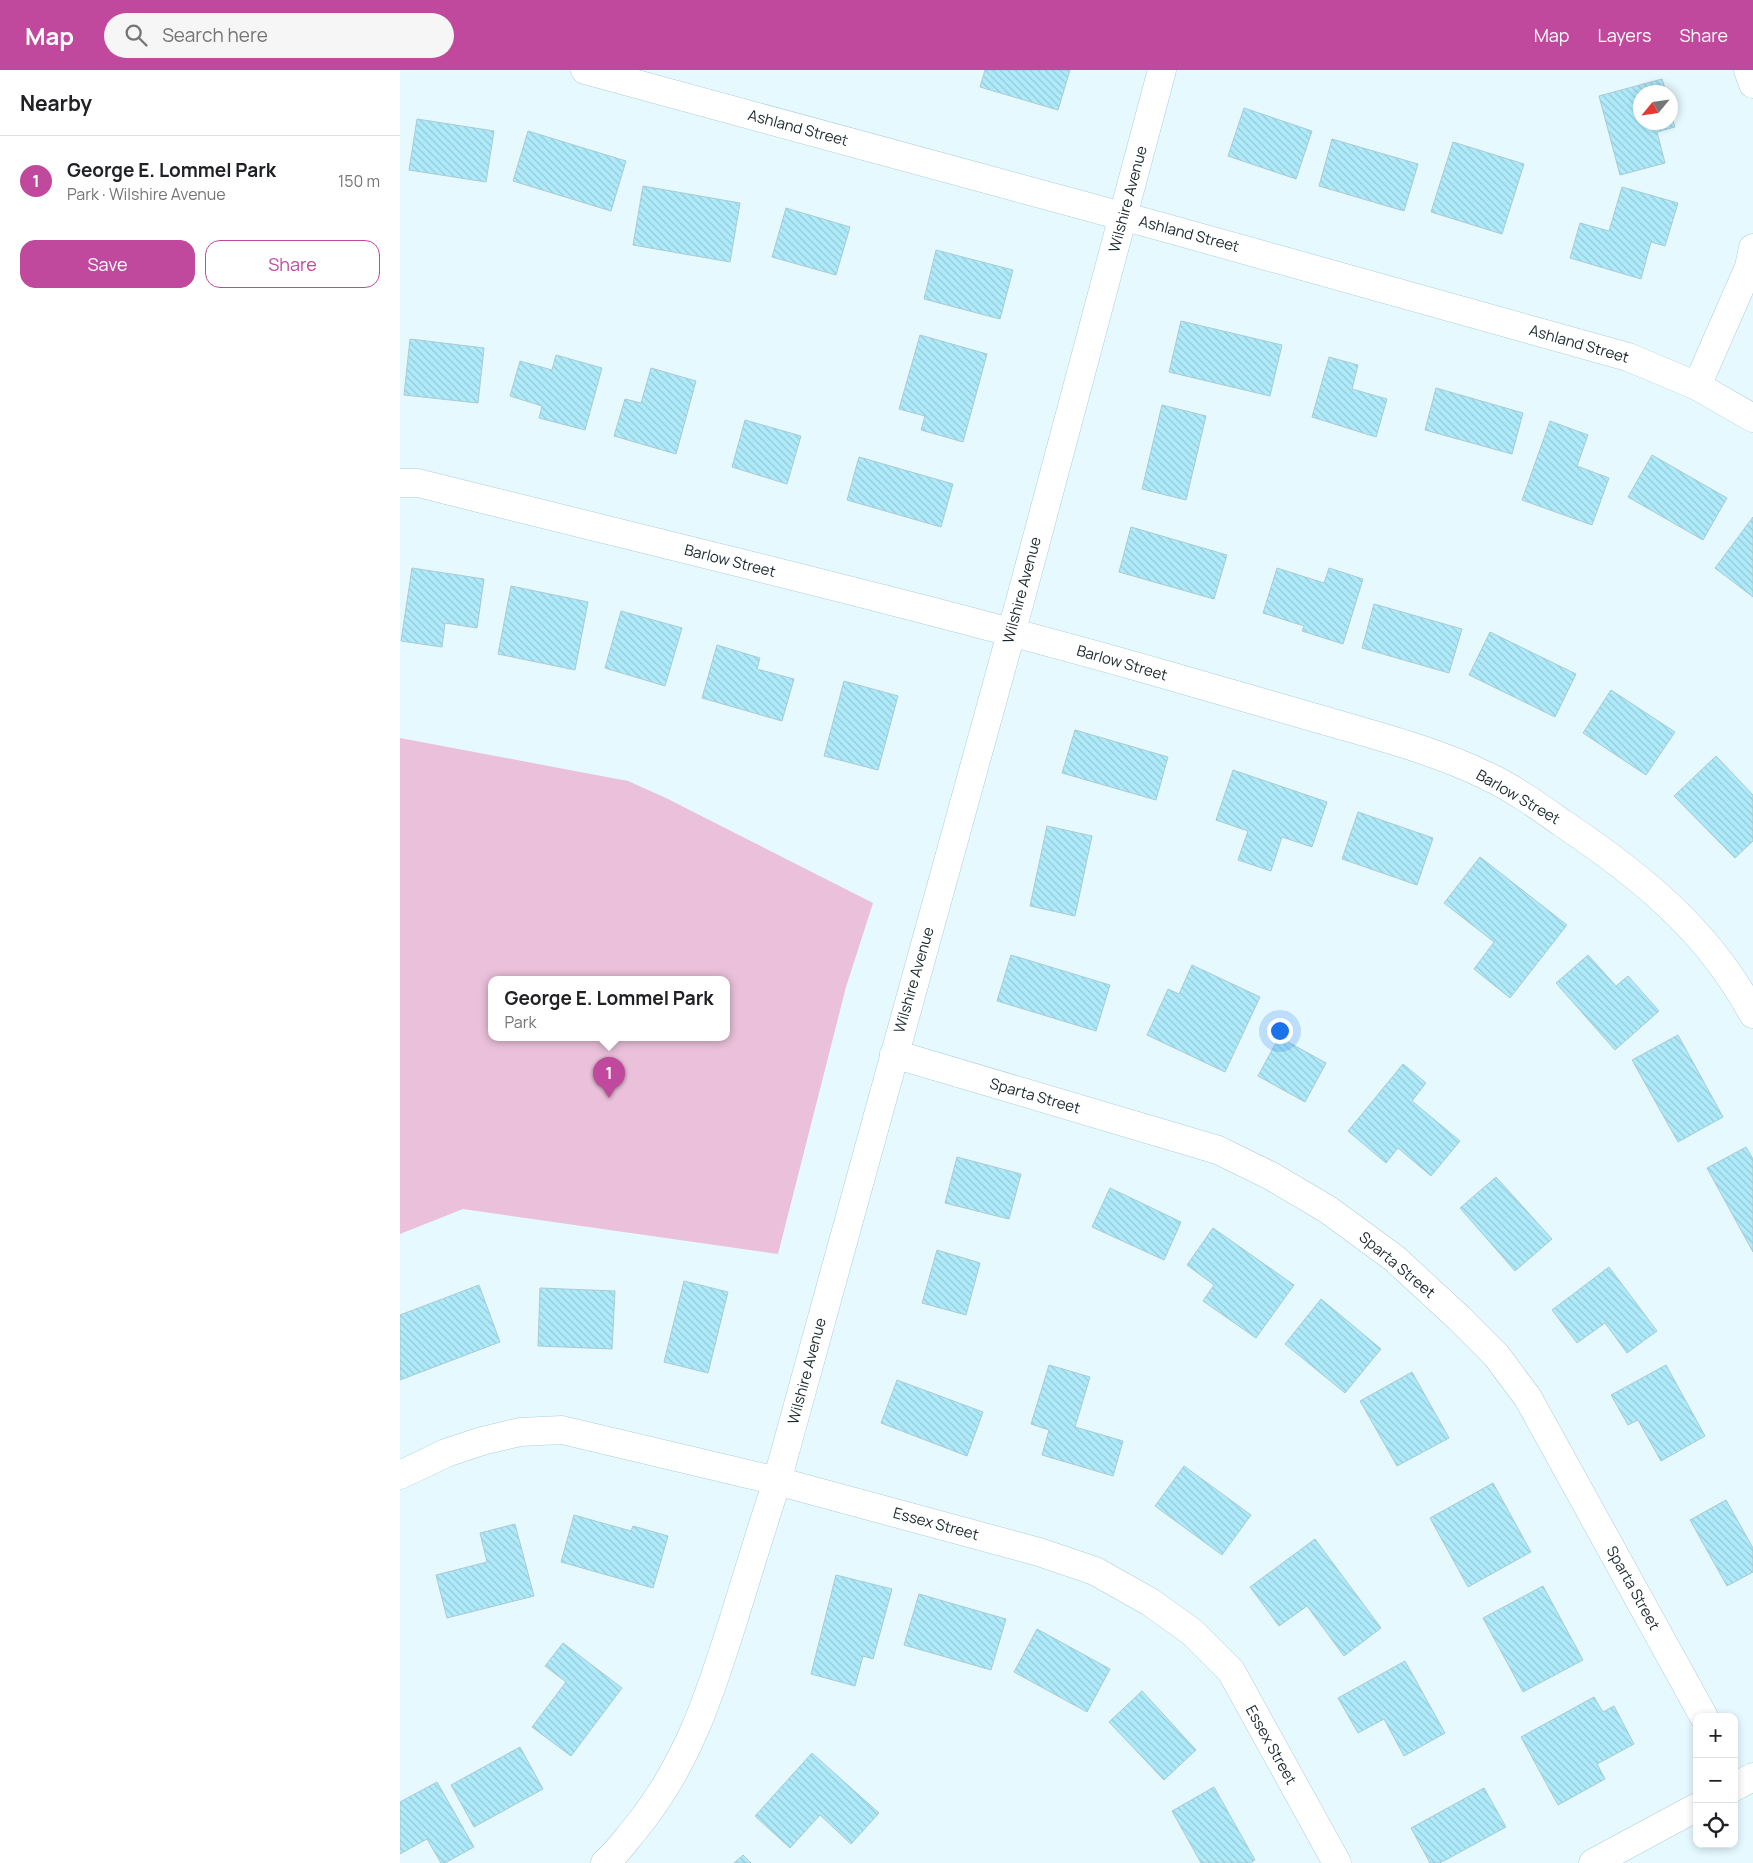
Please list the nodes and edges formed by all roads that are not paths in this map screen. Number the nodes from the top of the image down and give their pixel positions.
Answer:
1 (586, 70) edge
2 (1162, 70) edge
3 (1748, 70) edge
4 (1753, 84) edge
5 (1123, 216) junction
6 (1753, 248) edge
7 (1697, 386) junction
8 (1753, 418) edge
9 (400, 483) edge
10 (1011, 631) junction
11 (1753, 1014) edge
12 (894, 1054) junction
13 (400, 1474) edge
14 (776, 1481) junction
15 (1702, 1713) edge
16 (1693, 1809) edge
17 (605, 1863) edge
18 (1337, 1863) edge
19 (1592, 1863) edge

1 - 5 street, Ashland Street
2 - 5 street, Wilshire Avenue
3 - 4 street
5 - 7 street, Ashland Street
5 - 10 street, Wilshire Avenue
6 - 7 street
7 - 8 street, Ashland Street
9 - 10 street, Barlow Street
10 - 11 street, Barlow Street
10 - 12 street, Wilshire Avenue
12 - 14 street, Wilshire Avenue
12 - 15 street, Sparta Street
13 - 14 street, Essex Street
14 - 17 street, Wilshire Avenue
14 - 18 street, Essex Street
16 - 19 street

